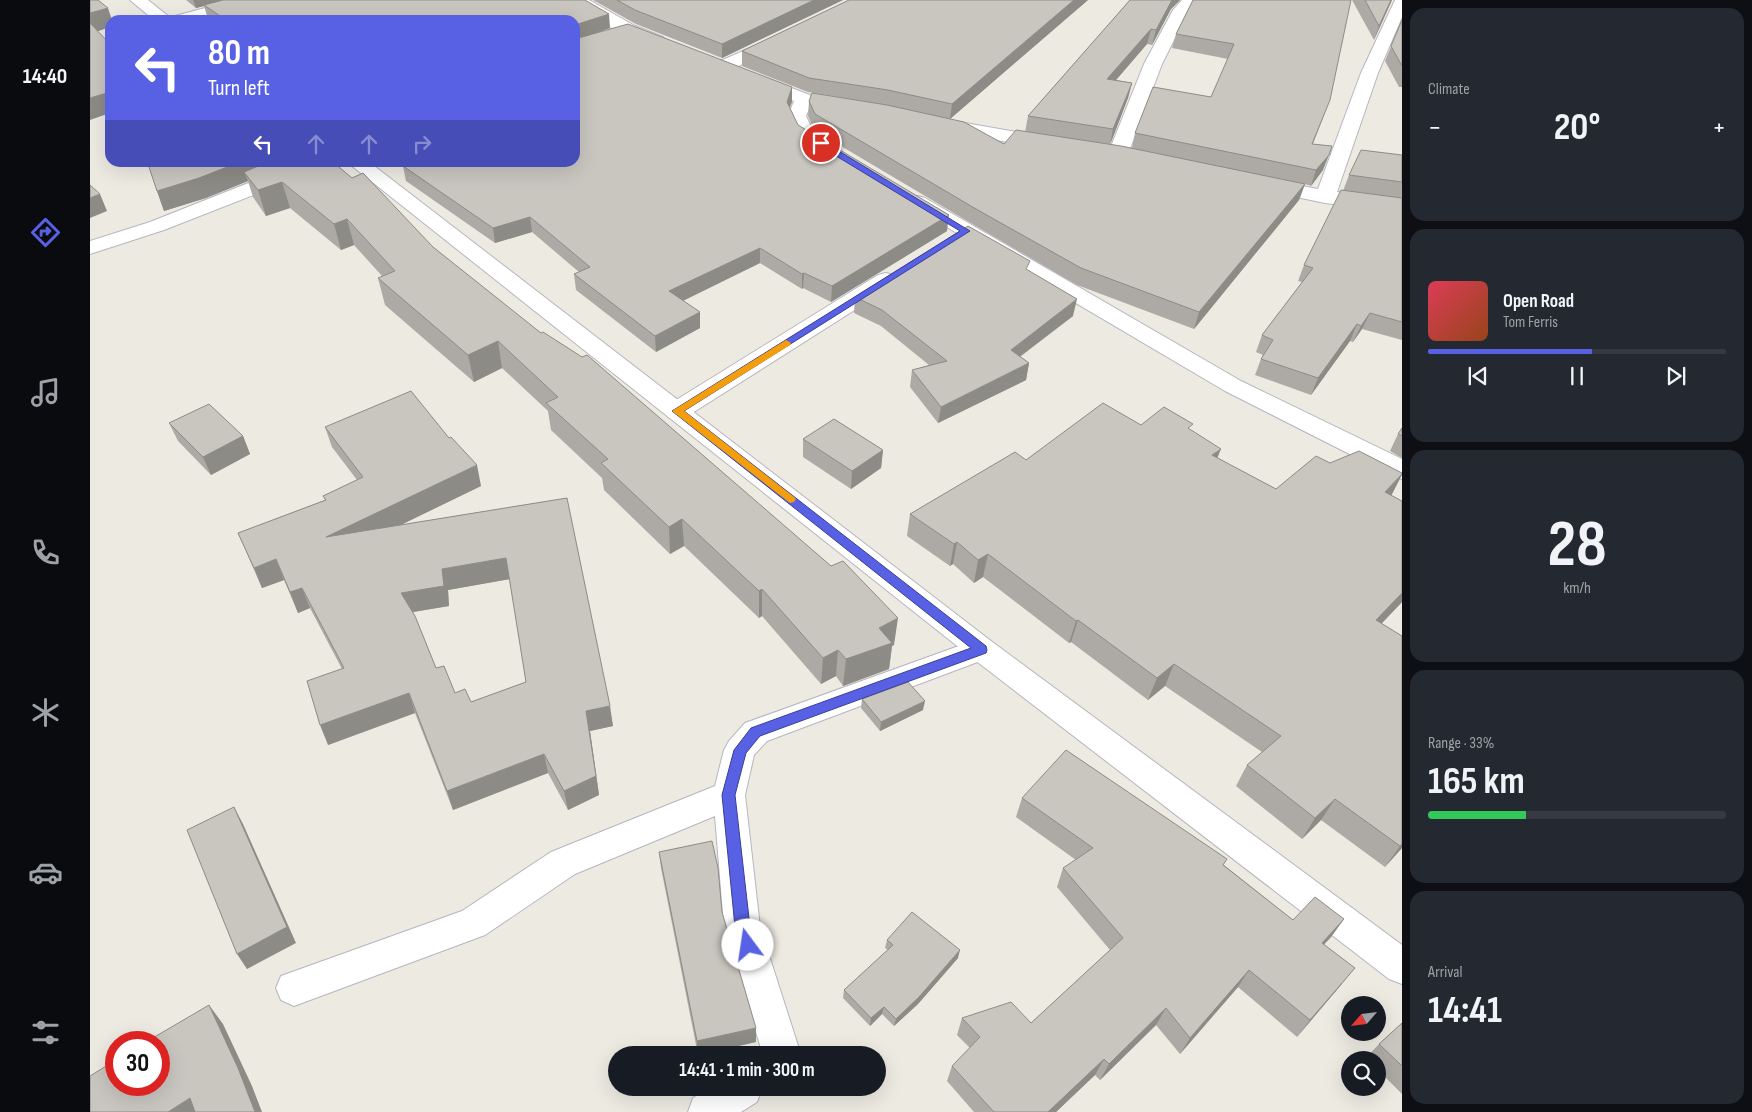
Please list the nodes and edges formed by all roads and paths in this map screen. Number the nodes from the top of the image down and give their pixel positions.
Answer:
1 (138, 0) edge
2 (253, 0) edge
3 (577, 0) edge
4 (1192, 0) edge
5 (1402, 2) edge
6 (158, 15) edge
7 (199, 15) edge
8 (792, 33) edge
9 (672, 46) edge
10 (932, 123) edge
11 (1068, 146) edge
12 (1098, 151) edge
13 (1118, 154) junction
14 (1136, 158) edge
15 (847, 159) edge
16 (307, 167) edge
17 (362, 167) edge
18 (1250, 182) edge
19 (898, 190) edge
20 (1325, 197) junction
21 (1402, 207) edge
22 (90, 248) edge
23 (906, 268) edge
24 (677, 411) junction
25 (1402, 470) edge
26 (981, 650) junction
27 (728, 795) junction
28 (1402, 967) edge
29 (294, 988) dead end
30 (779, 1046) edge
31 (731, 1096) edge
32 (707, 1112) edge

1 - 6 street
2 - 7 street
3 - 9 street
4 - 13 street
5 - 20 street
8 - 15 street
10 - 11 street
12 - 13 street
13 - 14 street
16 - 22 street
17 - 24 street
18 - 20 street
19 - 25 street
20 - 21 street
23 - 24 street
24 - 26 street
26 - 27 street
26 - 28 street
27 - 29 street
27 - 30 street
31 - 32 street

